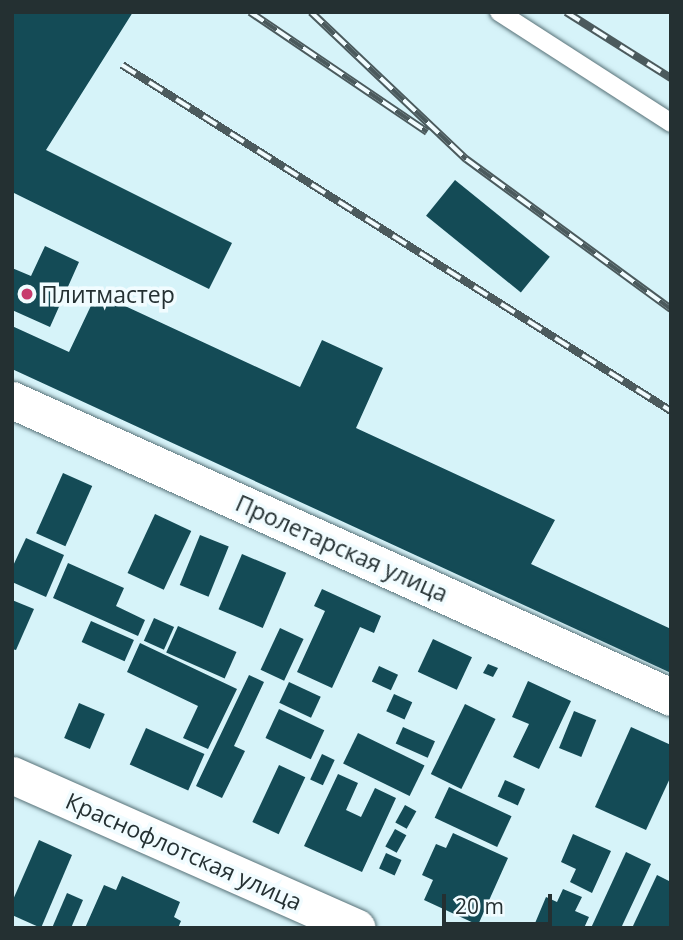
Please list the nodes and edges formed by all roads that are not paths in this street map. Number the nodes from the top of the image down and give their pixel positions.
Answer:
1 (499, 12) edge
2 (671, 123) edge
3 (12, 400) edge
4 (671, 697) edge
5 (12, 775) edge
6 (357, 928) edge

1 - 2 lane
3 - 4 street, Пролетарская улица
5 - 6 street, Краснофлотская улица

